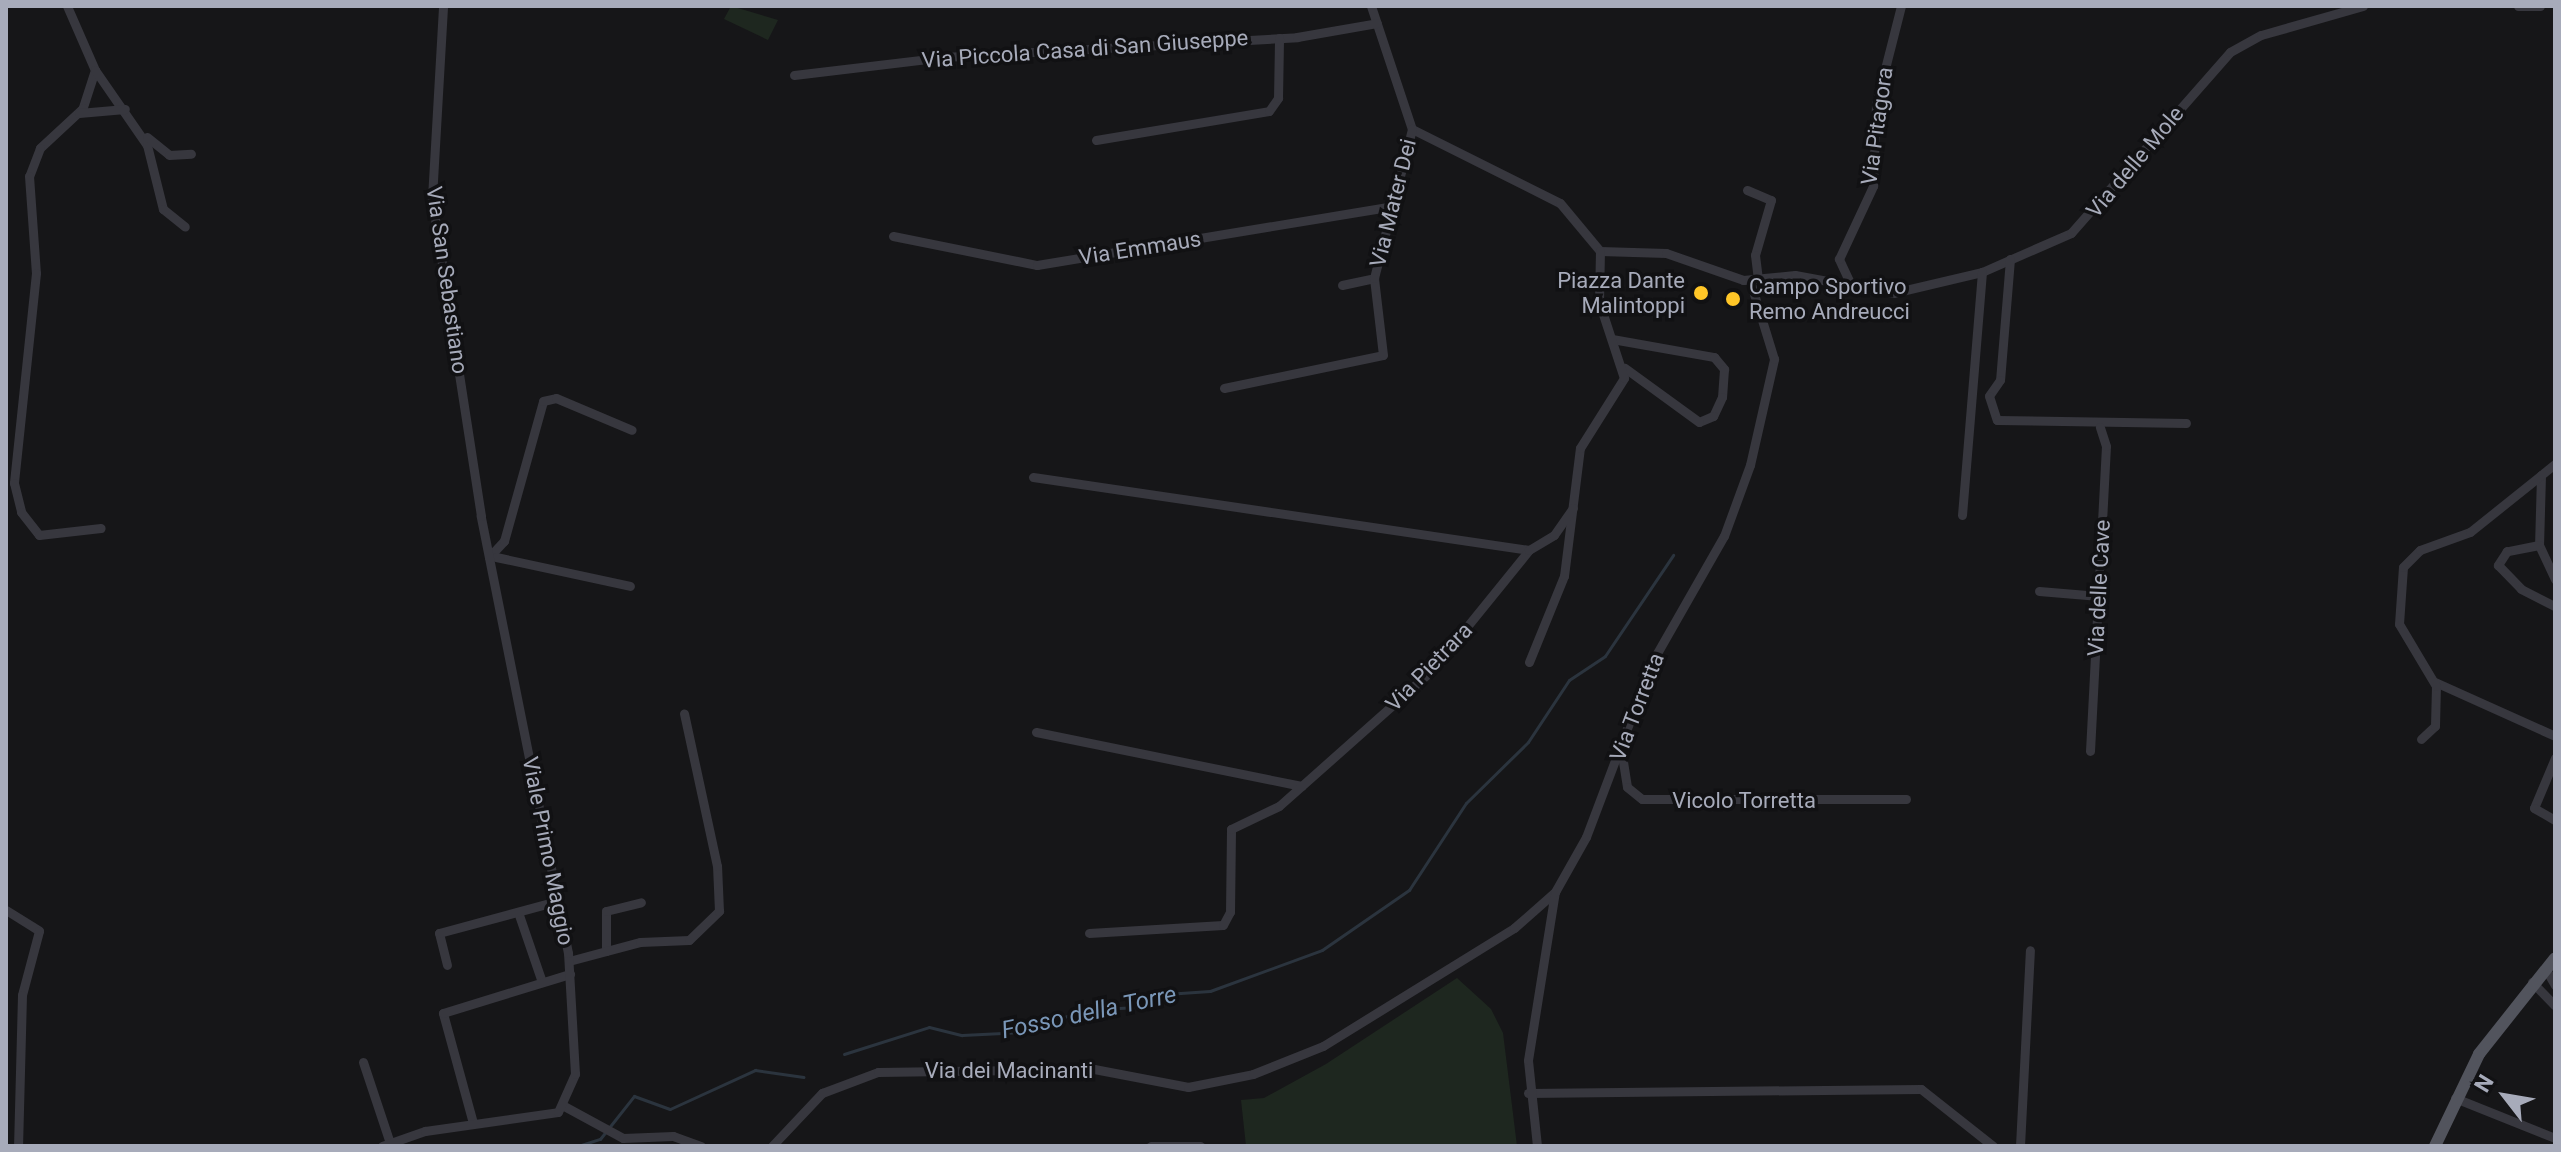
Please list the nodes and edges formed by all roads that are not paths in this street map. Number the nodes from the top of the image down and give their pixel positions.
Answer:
1 (67, 6) edge
2 (443, 6) edge
3 (1371, 6) edge
4 (1901, 6) edge
5 (2363, 6) edge
6 (2518, 6) edge
7 (2540, 6) edge
8 (1377, 23) junction
9 (1279, 38) junction
10 (95, 70) junction
11 (794, 75) dead end
12 (125, 109) junction
13 (79, 113) junction
14 (1412, 129) junction
15 (138, 131) junction
16 (1096, 140) dead end
17 (191, 154) dead end
18 (1747, 190) dead end
19 (1389, 207) junction
20 (185, 227) dead end
21 (893, 236) dead end
22 (1600, 251) junction
23 (2010, 259) junction
24 (1982, 272) junction
25 (1374, 278) junction
26 (1754, 279) junction
27 (1342, 285) dead end
28 (1851, 285) junction
29 (1612, 339) junction
30 (1625, 368) junction
31 (1224, 388) dead end
32 (466, 410) joint
33 (2186, 423) dead end
34 (2100, 427) junction
35 (632, 430) dead end
36 (2555, 464) edge
37 (2541, 475) junction
38 (1033, 477) dead end
39 (2545, 498) junction
40 (2555, 502) edge
41 (1573, 508) junction
42 (1962, 515) dead end
43 (101, 528) dead end
44 (2539, 545) junction
45 (1529, 550) junction
46 (492, 557) junction
47 (2555, 579) edge
48 (630, 586) dead end
49 (2039, 591) dead end
50 (2099, 596) junction
51 (2554, 604) edge
52 (1529, 662) dead end
53 (2435, 682) junction
54 (684, 714) dead end
55 (1036, 732) dead end
56 (2555, 736) edge
57 (2421, 739) dead end
58 (1621, 749) junction
59 (2090, 751) dead end
60 (2555, 758) edge
61 (1302, 786) junction
62 (1906, 799) dead end
63 (2555, 820) edge
64 (1555, 892) junction
65 (558, 901) junction
66 (641, 902) dead end
67 (6, 910) edge
68 (518, 912) junction
69 (1089, 933) dead end
70 (2030, 950) dead end
71 (606, 951) junction
72 (2555, 958) edge
73 (569, 961) junction
74 (447, 965) dead end
75 (2545, 968) junction
76 (570, 974) junction
77 (542, 982) junction
78 (2532, 982) junction
79 (2555, 985) edge
80 (2555, 1006) edge
81 (363, 1062) dead end
82 (1528, 1093) junction
83 (2455, 1098) junction
84 (564, 1106) junction
85 (473, 1123) junction
86 (417, 1133) junction
87 (2555, 1138) edge
88 (386, 1145) edge
89 (18, 1146) edge
90 (419, 1146) edge
91 (701, 1146) edge
92 (772, 1146) edge
93 (1151, 1146) edge
94 (1200, 1146) edge
95 (1537, 1146) edge
96 (1993, 1146) edge
97 (2020, 1146) edge
98 (2435, 1146) edge

1 - 10 street
2 - 32 street, Via San Sebastiano
3 - 8 street
4 - 28 street, Via Pitagora
5 - 23 street, Via delle Mole
6 - 7 street
8 - 9 street, Via Piccola Casa di San Giuseppe
8 - 14 street
9 - 11 street, Via Piccola Casa di San Giuseppe
9 - 16 street
10 - 12 street
10 - 13 street
12 - 13 street
12 - 15 street
13 - 43 street
14 - 19 street, Via Mater Dei
14 - 22 street
15 - 17 street
15 - 20 street
18 - 26 street, Via Torretta
19 - 21 street, Via Emmaus
19 - 25 street, Via Mater Dei
22 - 26 street, Via delle Mole
22 - 29 street
23 - 24 street, Via delle Mole
23 - 34 street
24 - 28 street, Via delle Mole
24 - 42 street
25 - 27 street, Via Mater Dei
25 - 31 street, Via Mater Dei
26 - 28 street, Via delle Mole
26 - 58 street, Via Torretta
29 - 30 street
29 - 30 street
30 - 41 street
32 - 46 street, Viale Primo Maggio
33 - 34 street
34 - 50 street, Via delle Cave
35 - 46 street
36 - 37 street
37 - 39 street
37 - 53 street
38 - 45 street
39 - 40 street
39 - 44 street
41 - 45 street, Via Pietrara
41 - 52 street
44 - 47 street
44 - 51 street
45 - 61 street, Via Pietrara
46 - 48 street
46 - 65 street, Viale Primo Maggio
49 - 50 street
50 - 59 street, Via delle Cave
53 - 56 street
53 - 57 street
54 - 71 street
55 - 61 street
58 - 62 street, Vicolo Torretta
58 - 64 street, Via Torretta
60 - 63 street
61 - 69 street, Via Pietrara
64 - 82 street, Via Torretta
64 - 92 street, Via dei Macinanti
65 - 68 street
65 - 73 street, Viale Primo Maggio
66 - 71 street
67 - 89 street
68 - 74 street
68 - 77 street
70 - 97 street
71 - 73 street
72 - 75 main road
73 - 76 street, Viale Primo Maggio
75 - 78 main road
75 - 79 street
76 - 77 street
76 - 84 street, Viale Primo Maggio
77 - 85 street
78 - 80 street
78 - 83 main road
81 - 88 street
82 - 95 street, Via Torretta
82 - 96 street
83 - 87 street
83 - 98 main road
84 - 85 street
84 - 91 street
85 - 86 street
86 - 88 street
86 - 90 street
93 - 94 street

